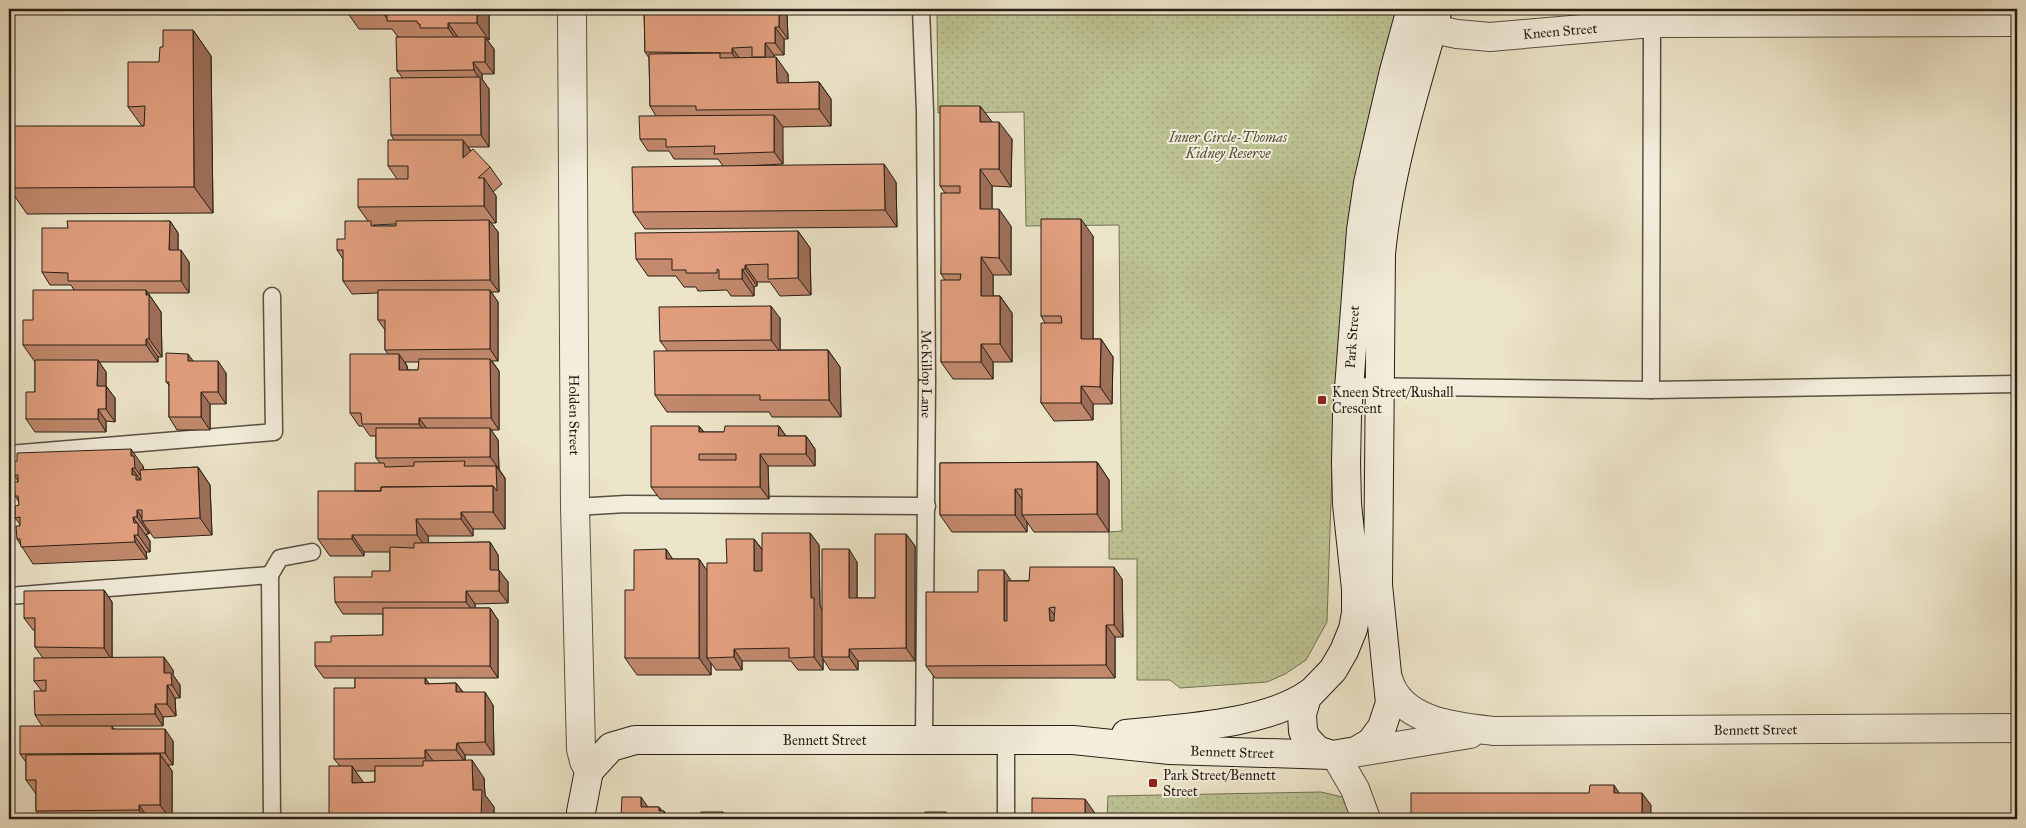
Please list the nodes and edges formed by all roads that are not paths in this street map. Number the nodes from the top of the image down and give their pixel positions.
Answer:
1 (572, 9) edge
2 (921, 9) edge
3 (1411, 9) edge
4 (1434, 15) edge
5 (2017, 22) edge
6 (1652, 23) junction
7 (272, 296) dead end
8 (2017, 384) edge
9 (1349, 386) junction
10 (1379, 387) junction
11 (1650, 390) junction
12 (9, 454) edge
13 (927, 506) junction
14 (575, 507) junction
15 (312, 552) dead end
16 (270, 575) junction
17 (9, 596) edge
18 (1388, 678) junction
19 (1310, 693) junction
20 (2017, 728) edge
21 (1494, 731) junction
22 (924, 739) junction
23 (1006, 739) junction
24 (1073, 740) junction
25 (1337, 755) junction
26 (589, 771) junction
27 (272, 819) edge
28 (581, 819) edge
29 (1006, 819) edge
30 (1366, 819) edge

1 - 14 street, Holden Street
2 - 13 lane, McKillop Lane
3 - 9 street, Park Street
4 - 6 street, Kneen Street
4 - 10 street, Park Street
5 - 6 street, Kneen Street
6 - 11 lane
7 - 12 lane
8 - 11 lane
9 - 10 lane
9 - 19 street, Park Street
10 - 11 lane
10 - 18 street, Park Street
13 - 14 lane
13 - 22 lane, McKillop Lane
14 - 26 street, Holden Street
15 - 16 lane
16 - 17 lane
16 - 27 lane
18 - 21 street, Bennett Street
18 - 25 street, Park Street
19 - 24 street, Bennett Street
19 - 25 street
20 - 21 street, Bennett Street
21 - 25 street, Bennett Street
22 - 23 street, Bennett Street
22 - 26 street, Bennett Street
23 - 24 street, Bennett Street
23 - 29 lane
24 - 25 street, Bennett Street
25 - 30 street
26 - 28 street, Holden Street

